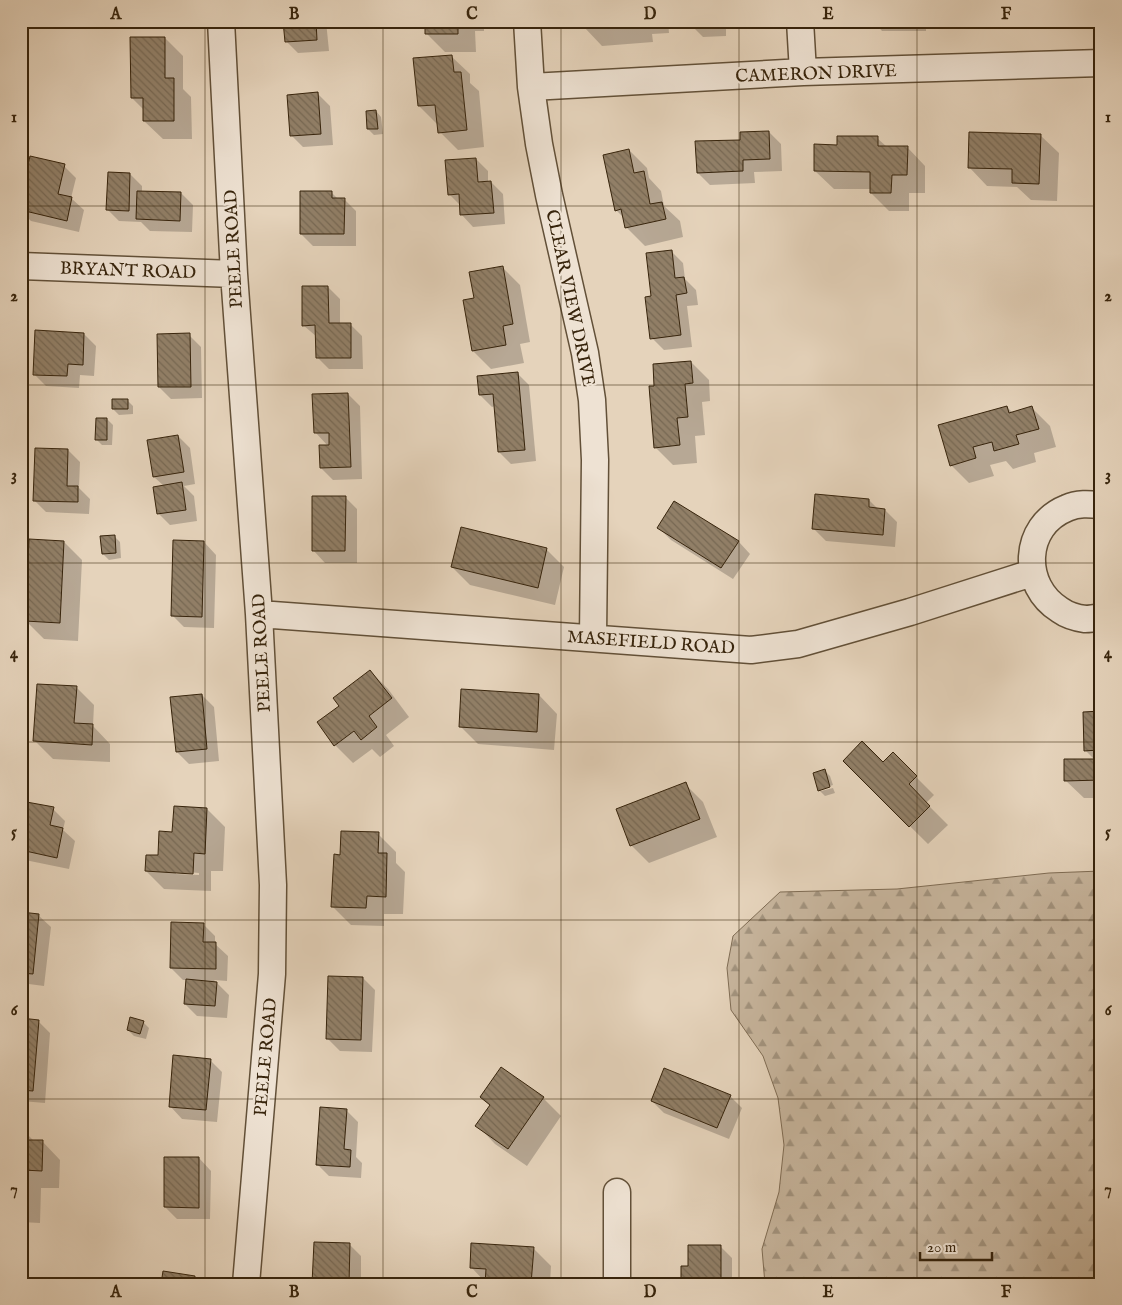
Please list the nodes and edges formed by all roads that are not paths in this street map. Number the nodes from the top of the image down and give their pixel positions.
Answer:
1 (221, 21) edge
2 (527, 21) edge
3 (800, 21) edge
4 (1101, 63) edge
5 (803, 72) junction
6 (531, 87) junction
7 (21, 266) edge
8 (234, 274) junction
9 (1101, 505) edge
10 (1032, 573) junction
11 (259, 614) junction
12 (1101, 617) edge
13 (593, 637) junction
14 (617, 1192) dead end
15 (246, 1284) edge
16 (617, 1284) edge

1 - 8 street, PEELE ROAD
2 - 6 street, CLEAR VIEW DRIVE
3 - 5 street
4 - 5 street, CAMERON DRIVE
5 - 6 street, CAMERON DRIVE
6 - 13 street, CLEAR VIEW DRIVE
7 - 8 street, BRYANT ROAD
8 - 11 street, PEELE ROAD
9 - 10 street
10 - 12 street
10 - 13 street, MASEFIELD ROAD
11 - 13 street, MASEFIELD ROAD
11 - 15 street, PEELE ROAD
14 - 16 street

